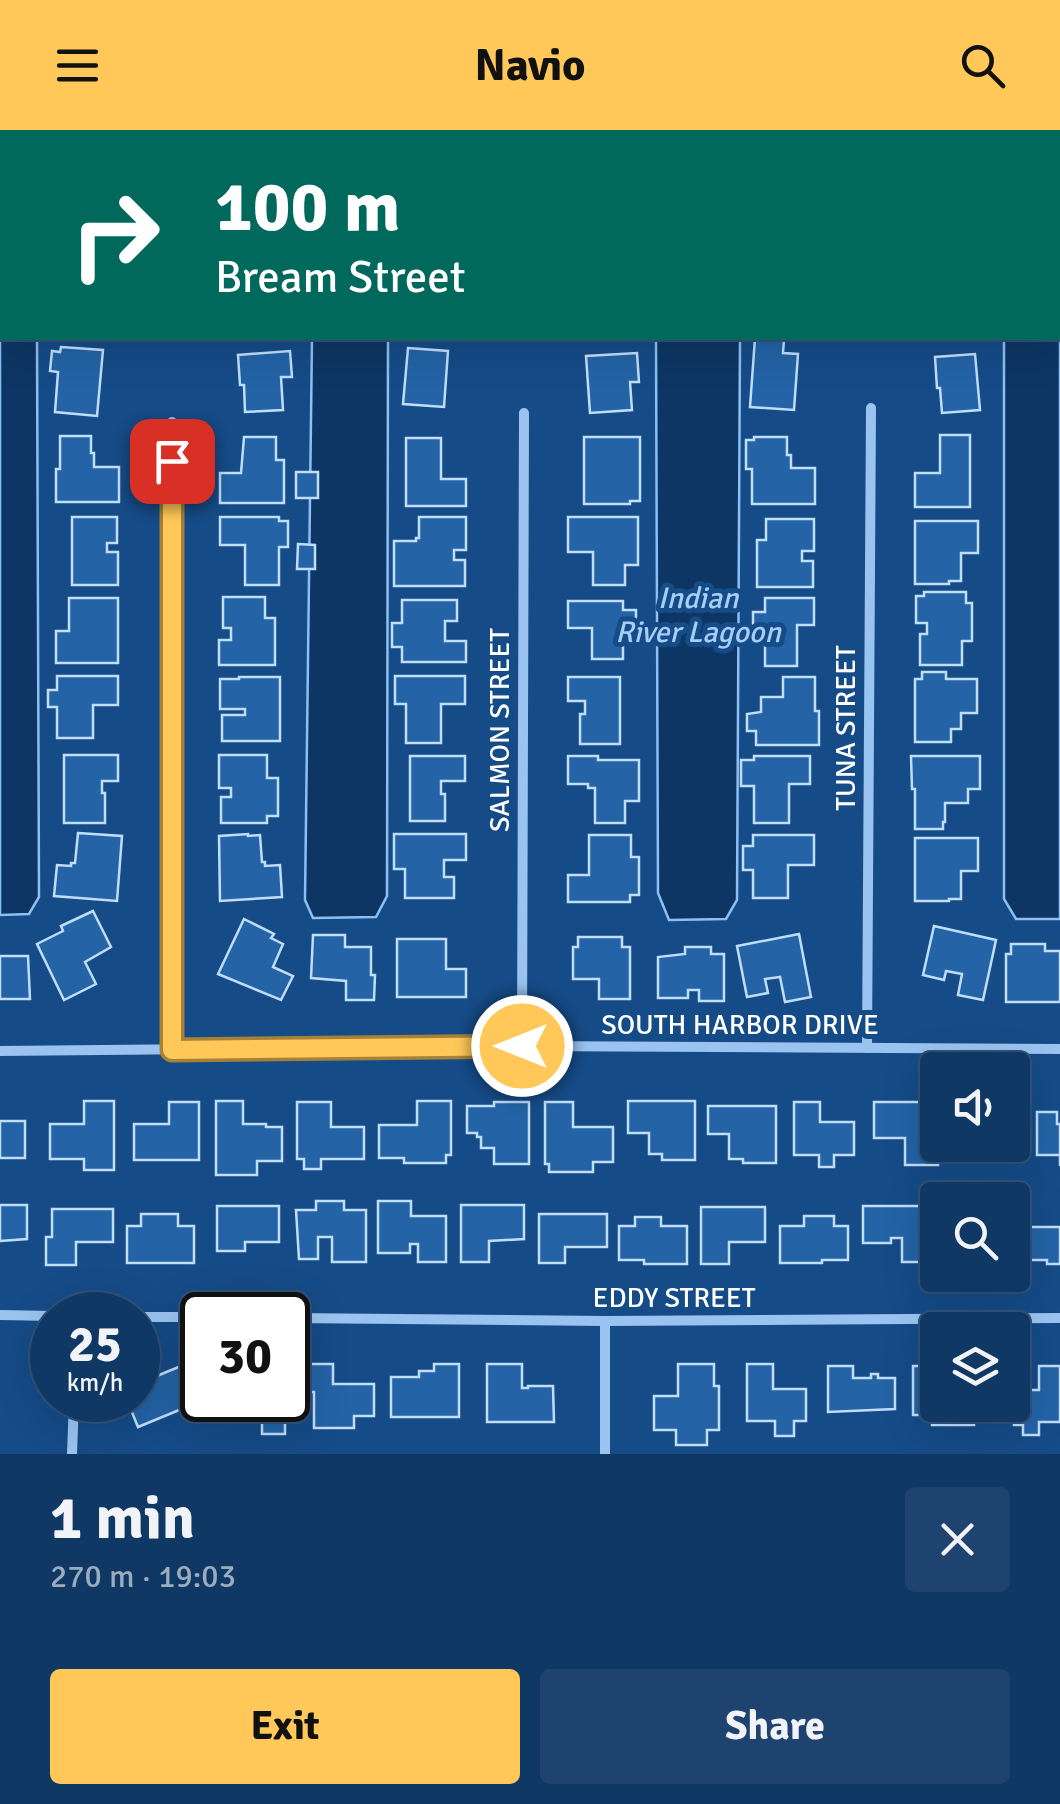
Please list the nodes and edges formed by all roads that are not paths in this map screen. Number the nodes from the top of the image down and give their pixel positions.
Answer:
1 (870, 408) dead end
2 (524, 413) dead end
3 (172, 422) dead end
4 (522, 1046) junction
5 (867, 1048) junction
6 (1060, 1049) edge
7 (172, 1050) junction
8 (0, 1051) edge
9 (0, 1315) edge
10 (30, 1316) edge
11 (310, 1318) edge
12 (1060, 1318) edge
13 (605, 1321) junction
14 (73, 1422) edge
15 (72, 1454) edge
16 (604, 1454) edge

1 - 5 street, TUNA STREET
2 - 4 street, SALMON STREET
3 - 7 street
4 - 5 street, SOUTH HARBOR DRIVE
4 - 7 street, SOUTH HARBOR DRIVE
5 - 6 street, SOUTH HARBOR DRIVE
7 - 8 street, SOUTH HARBOR DRIVE
9 - 10 street
11 - 13 street, EDDY STREET
12 - 13 street, EDDY STREET
13 - 16 street
14 - 15 street

